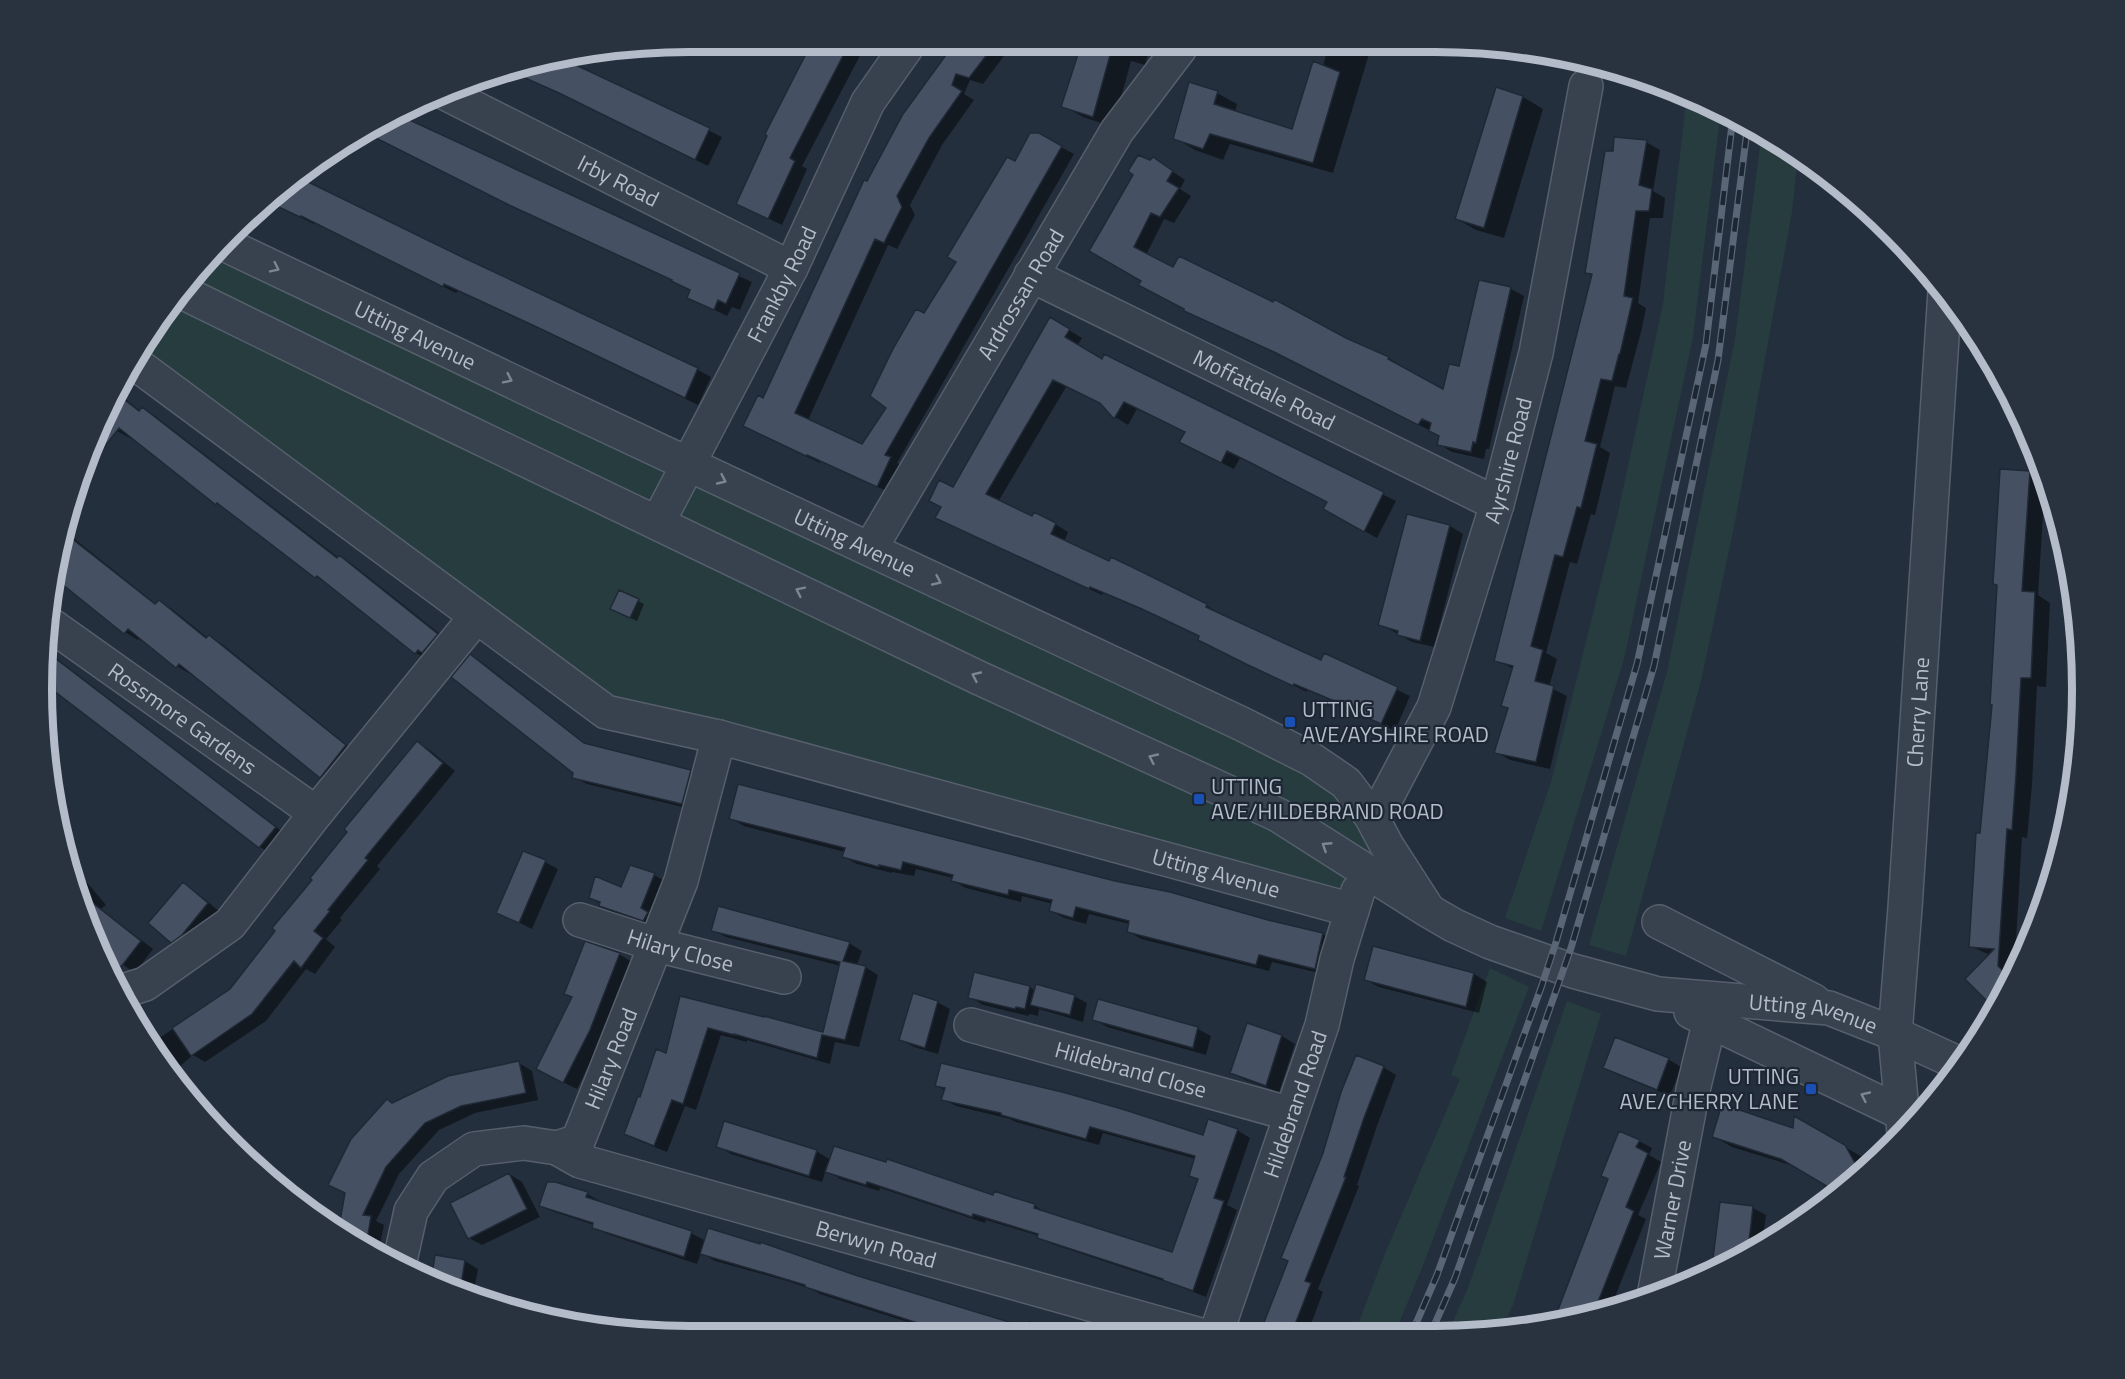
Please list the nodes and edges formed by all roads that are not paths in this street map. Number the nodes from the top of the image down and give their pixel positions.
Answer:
1 (902, 53) edge
2 (1176, 53) edge
3 (1586, 86) dead end
4 (454, 98) edge
5 (231, 247) edge
6 (791, 268) junction
7 (1031, 275) junction
8 (189, 296) edge
9 (1955, 327) edge
10 (140, 367) edge
11 (688, 464) junction
12 (1497, 504) junction
13 (658, 522) junction
14 (870, 549) junction
15 (476, 617) junction
16 (56, 629) edge
17 (720, 737) junction
18 (316, 813) junction
19 (1371, 816) junction
20 (1387, 846) junction
21 (1364, 871) junction
22 (1352, 910) junction
23 (1429, 911) junction
24 (580, 920) dead end
25 (1659, 922) dead end
26 (657, 945) junction
27 (784, 977) dead end
28 (128, 989) edge
29 (1829, 1008) junction
30 (1712, 1010) junction
31 (971, 1025) dead end
32 (1896, 1034) junction
33 (1953, 1061) edge
34 (1291, 1114) junction
35 (1908, 1116) edge
36 (1904, 1120) edge
37 (557, 1148) junction
38 (401, 1257) edge
39 (1656, 1287) edge
40 (1168, 1326) edge
41 (1219, 1326) edge

1 - 6 street, Frankby Road
2 - 7 street, Ardrossan Road
3 - 12 street, Ayrshire Road
4 - 6 street, Irby Road
5 -> 11 street, Utting Avenue
6 - 11 street, Frankby Road
7 - 12 street, Moffatdale Road
7 - 14 street, Ardrossan Road
8 - 13 street, Utting Avenue
9 - 32 street, Cherry Lane
10 - 15 street, Utting Avenue
11 - 13 street, Frankby Road
11 -> 14 street, Utting Avenue
12 - 19 street, Ayrshire Road
21 -> 13 street, Utting Avenue
14 -> 19 street, Utting Avenue
15 - 17 street, Utting Avenue
15 - 18 street
16 - 18 street, Rossmore Gardens
17 - 22 street, Utting Avenue
17 - 26 street, Hilary Road
18 - 28 street
19 - 20 street, Utting Avenue
20 - 21 street
20 - 23 street, Utting Avenue
21 - 22 street, Hildebrand Road
21 - 23 street, Utting Avenue
22 - 34 street, Hildebrand Road
23 - 30 street, Utting Avenue
24 - 26 street, Hilary Close
25 - 29 street
26 - 27 street, Hilary Close
26 - 37 street, Hilary Road
29 - 30 street, Utting Avenue
29 - 32 street, Utting Avenue
36 -> 30 street, Utting Avenue
30 - 39 street, Warner Drive
31 - 34 street, Hildebrand Close
32 - 33 street, Utting Avenue
32 - 35 street, Cherry Lane
34 - 41 street, Hildebrand Road
37 - 38 street
37 - 40 street, Berwyn Road

